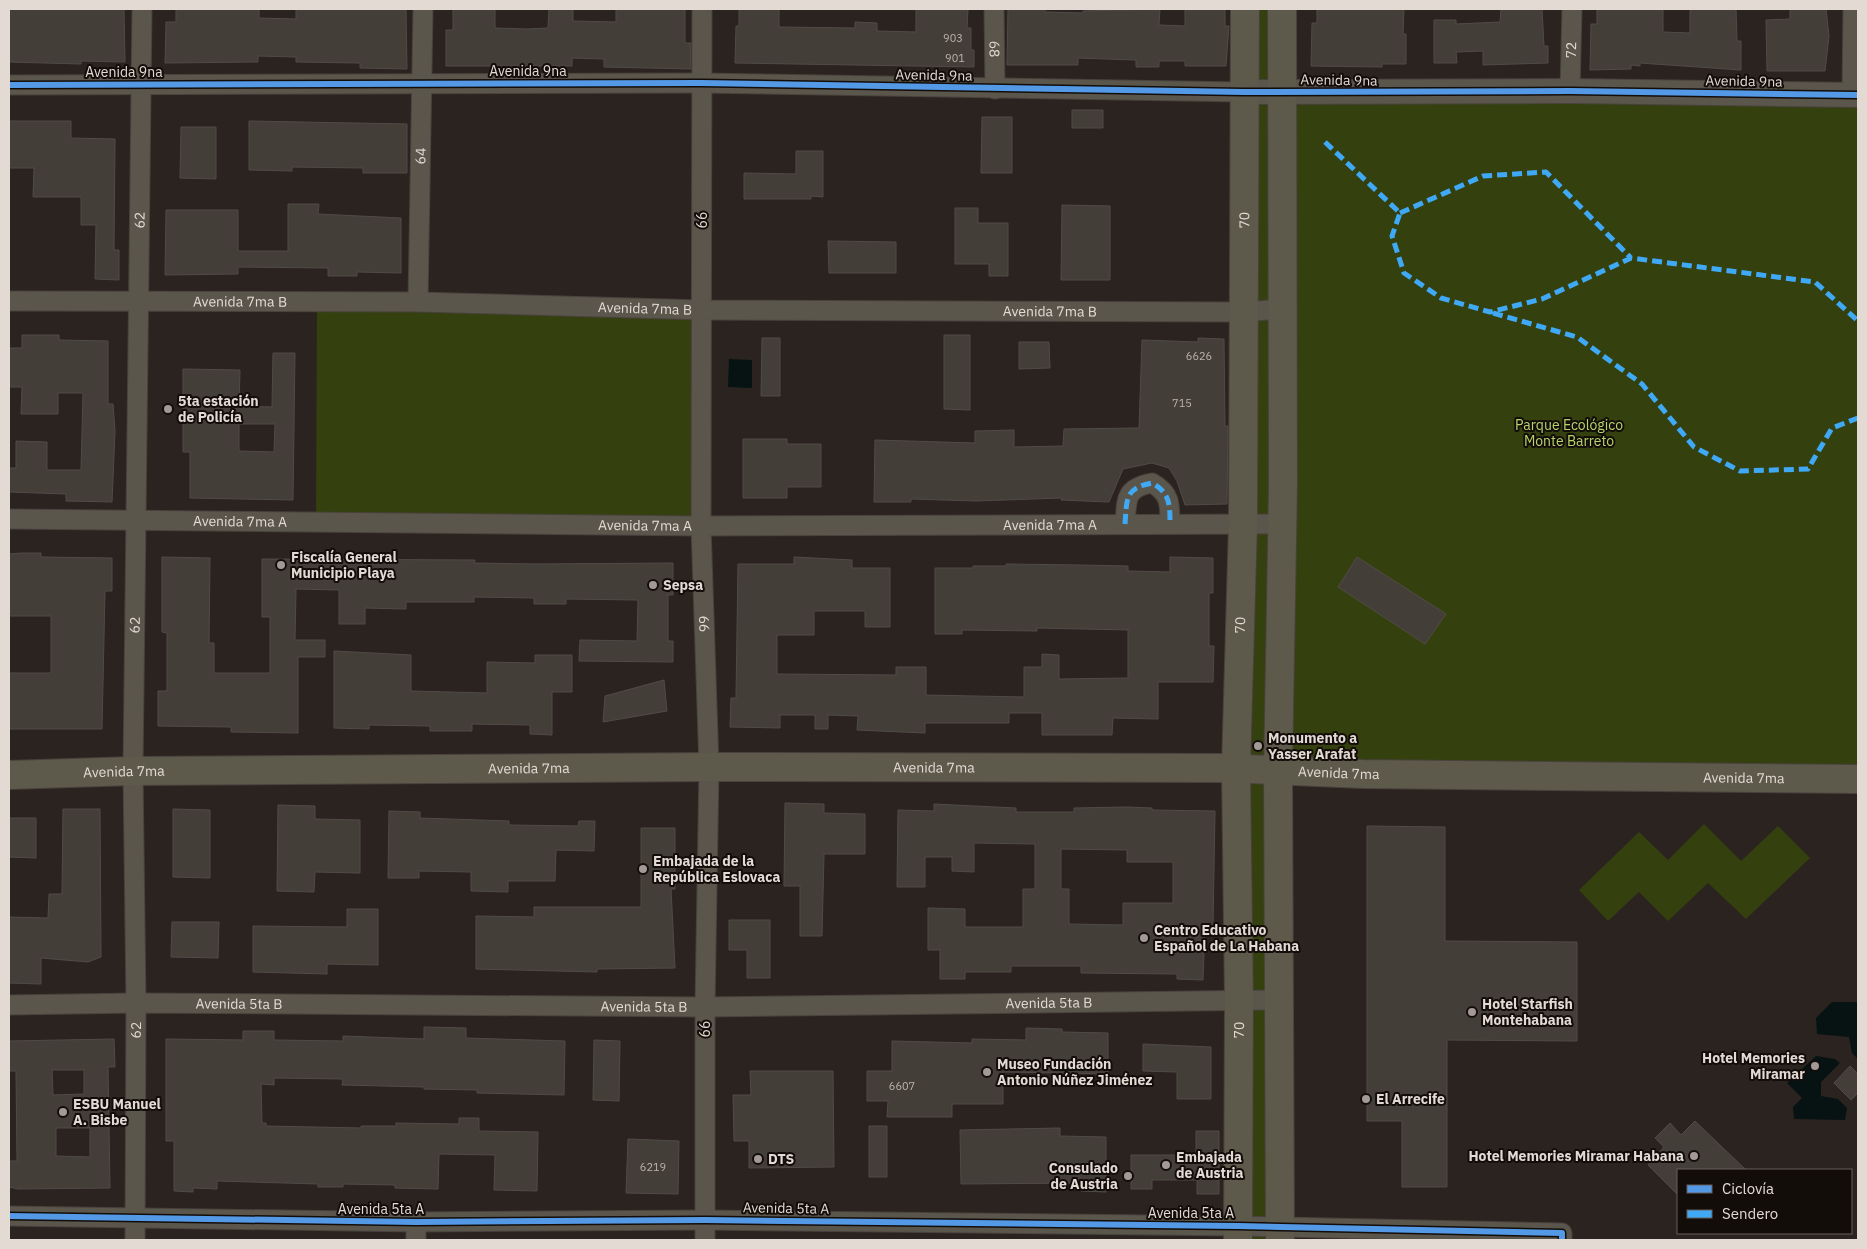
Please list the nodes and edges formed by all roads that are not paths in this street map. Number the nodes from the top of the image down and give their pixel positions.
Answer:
1 (142, 9) edge
2 (423, 9) edge
3 (702, 9) edge
4 (994, 9) edge
5 (1245, 9) edge
6 (1282, 9) edge
7 (1572, 9) edge
8 (1853, 9) edge
9 (701, 83) junction
10 (9, 85) edge
11 (141, 85) junction
12 (423, 85) junction
13 (995, 89) junction
14 (1570, 91) junction
15 (1244, 92) junction
16 (1281, 92) junction
17 (1855, 95) edge
18 (138, 300) junction
19 (9, 301) edge
20 (418, 302) junction
21 (1281, 309) junction
22 (702, 310) junction
23 (1243, 312) junction
24 (9, 519) edge
25 (134, 520) junction
26 (1125, 524) junction
27 (1170, 524) junction
28 (1243, 524) junction
29 (1283, 524) junction
30 (701, 526) junction
31 (709, 768) junction
32 (1236, 769) junction
33 (132, 772) junction
34 (1278, 772) junction
35 (9, 775) edge
36 (1858, 778) edge
37 (1279, 1000) junction
38 (1239, 1001) junction
39 (136, 1003) junction
40 (9, 1005) edge
41 (705, 1007) junction
42 (9, 1216) edge
43 (135, 1219) junction
44 (705, 1220) junction
45 (416, 1231) edge
46 (987, 1232) edge
47 (1238, 1233) edge
48 (1280, 1233) edge
49 (1562, 1236) edge
50 (135, 1240) edge
51 (705, 1240) edge

1 - 11 street, 62
2 - 12 street, 64
3 - 9 street, 66
4 - 13 street, 68
5 - 15 main road, 70
6 - 16 main road
7 - 14 street, 72
8 - 17 street
9 - 12 street, Avenida 9na
9 - 13 street, Avenida 9na
9 - 22 street, 66
10 - 11 street, Avenida 9na
11 - 12 street, Avenida 9na
11 - 18 street, 62
12 - 20 street, 64
13 - 15 street, Avenida 9na
14 - 16 street, Avenida 9na
14 - 17 street, Avenida 9na
15 - 16 street, Avenida 9na
15 - 23 main road, 70
16 - 21 main road
18 - 19 street, Avenida 7ma B
18 - 20 street, Avenida 7ma B
18 - 25 street, 62
20 - 22 street, Avenida 7ma B
21 - 23 street, Avenida 7ma B
21 - 29 main road
22 - 23 street, Avenida 7ma B
22 - 30 street, 66
23 - 28 main road, 70
24 - 25 street, Avenida 7ma A
25 - 30 street, Avenida 7ma A
25 - 33 street, 62
26 - 27 street, Avenida 7ma A
26 - 27 street
26 - 30 street, Avenida 7ma A
27 - 28 street, Avenida 7ma A
28 - 29 street, Avenida 7ma A
28 - 32 main road, 70
29 - 34 main road
30 - 31 street, 66
31 - 32 main road, Avenida 7ma
31 - 33 main road, Avenida 7ma
31 - 41 street, 66
32 - 34 main road, Avenida 7ma
32 - 38 main road, 70
33 - 35 main road, Avenida 7ma
33 - 39 street, 62
34 - 36 main road, Avenida 7ma
34 - 37 main road
37 - 38 street, Avenida 5ta B
37 - 48 main road
38 - 41 street, Avenida 5ta B
38 - 47 main road, 70
39 - 40 street, Avenida 5ta B
39 - 41 street, Avenida 5ta B
39 - 43 street, 62
41 - 44 street, 66
42 - 43 street, Avenida 5ta A
43 - 45 street, Avenida 5ta A
43 - 50 street, 62
44 - 45 street, Avenida 5ta A
44 - 46 street, Avenida 5ta A
44 - 51 street, 66
46 - 47 street, Avenida 5ta A
47 - 48 street, Avenida 5ta A
48 - 49 street, Avenida 5ta A

